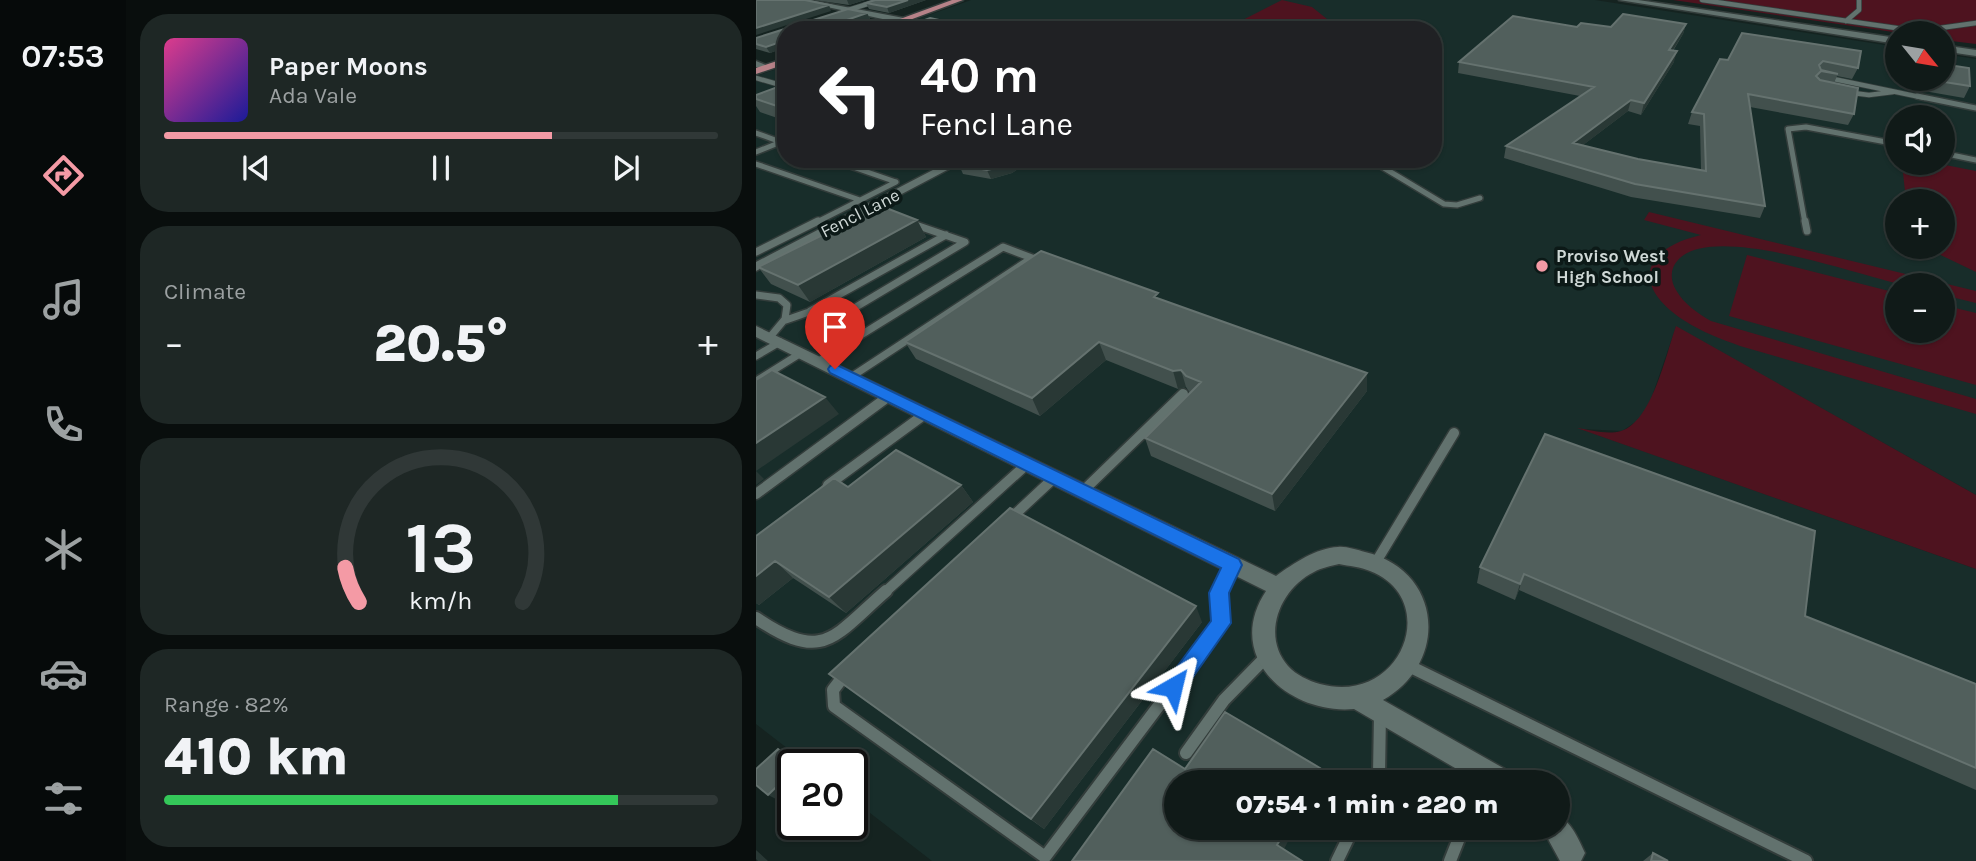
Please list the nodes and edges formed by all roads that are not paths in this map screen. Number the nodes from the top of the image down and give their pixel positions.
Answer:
1 (799, 0) edge
2 (830, 0) edge
3 (880, 0) edge
4 (959, 0) edge
5 (1623, 0) edge
6 (1654, 0) edge
7 (1702, 0) edge
8 (1858, 0) edge
9 (851, 9) junction
10 (835, 14) edge
11 (900, 21) joint
12 (1846, 21) junction
13 (1976, 23) edge
14 (1885, 34) edge
15 (1885, 39) edge
16 (1955, 45) edge
17 (1976, 48) edge
18 (1955, 50) edge
19 (1976, 53) edge
20 (756, 64) edge
21 (777, 64) edge
22 (766, 67) junction
23 (756, 71) edge
24 (1819, 76) edge
25 (756, 78) edge
26 (777, 83) edge
27 (1885, 88) edge
28 (1839, 91) edge
29 (1899, 91) joint
30 (1976, 108) edge
31 (756, 133) edge
32 (777, 141) edge
33 (1885, 142) edge
34 (777, 145) edge
35 (756, 152) edge
36 (1955, 156) edge
37 (1976, 160) edge
38 (756, 164) edge
39 (855, 168) edge
40 (943, 168) edge
41 (1384, 168) edge
42 (1480, 198) dead end
43 (864, 204) junction
44 (881, 213) edge
45 (907, 222) edge
46 (1807, 230) dead end
47 (946, 235) junction
48 (756, 252) edge
49 (756, 267) edge
50 (756, 295) edge
51 (809, 312) junction
52 (786, 320) junction
53 (769, 337) edge
54 (801, 353) junction
55 (756, 356) edge
56 (819, 362) junction
57 (851, 377) junction
58 (756, 381) edge
59 (1183, 394) edge
60 (889, 396) junction
61 (925, 414) junction
62 (1454, 433) dead end
63 (1027, 464) junction
64 (1055, 477) junction
65 (1083, 491) junction
66 (820, 492) edge
67 (756, 494) edge
68 (1004, 525) edge
69 (1376, 562) junction
70 (1233, 565) junction
71 (1278, 587) junction
72 (756, 618) edge
73 (1268, 654) junction
74 (1407, 665) junction
75 (851, 668) edge
76 (1356, 697) junction
77 (1380, 711) junction
78 (1186, 754) dead end
79 (1380, 770) edge
80 (1475, 770) edge
81 (1347, 840) edge
82 (1458, 840) edge
83 (1561, 840) edge
84 (1569, 857) edge
85 (1336, 861) edge
86 (1450, 861) edge
87 (1806, 861) edge

1 - 9 street
2 - 9 street
3 - 9 lane
4 - 11 main road
5 - 15 street
6 - 14 street
7 - 12 lane
8 - 12 lane
9 - 10 lane
9 - 11 street
12 - 13 lane
16 - 17 street
18 - 19 street
20 - 22 street
21 - 22 main road
22 - 23 main road
24 - 27 lane
25 - 26 lane
28 - 29 lane
29 - 30 lane
31 - 32 lane
33 - 46 lane
34 - 35 lane
36 - 37 lane
38 - 43 lane
39 - 43 lane
40 - 43 street, Fencl Lane
41 - 42 lane
43 - 44 lane
43 - 48 lane
43 - 49 street, Fencl Lane
45 - 47 lane
47 - 51 lane
47 - 51 lane
50 - 52 lane
51 - 52 lane
52 - 53 lane
53 - 54 street
53 - 55 lane
54 - 56 street
54 - 58 lane
56 - 57 street
56 - 57 lane
57 - 60 street
59 - 65 lane
60 - 61 street
60 - 67 lane
61 - 63 street
61 - 66 lane
62 - 69 lane
63 - 64 street
63 - 72 lane
64 - 65 street
64 - 68 lane
65 - 70 street
69 - 71 street
69 - 74 street
70 - 71 street
70 - 75 lane
71 - 73 street
73 - 76 street
73 - 78 lane
74 - 76 street
74 - 87 lane
76 - 77 street
77 - 79 lane
77 - 80 street
81 - 85 lane
82 - 86 lane
83 - 84 street

